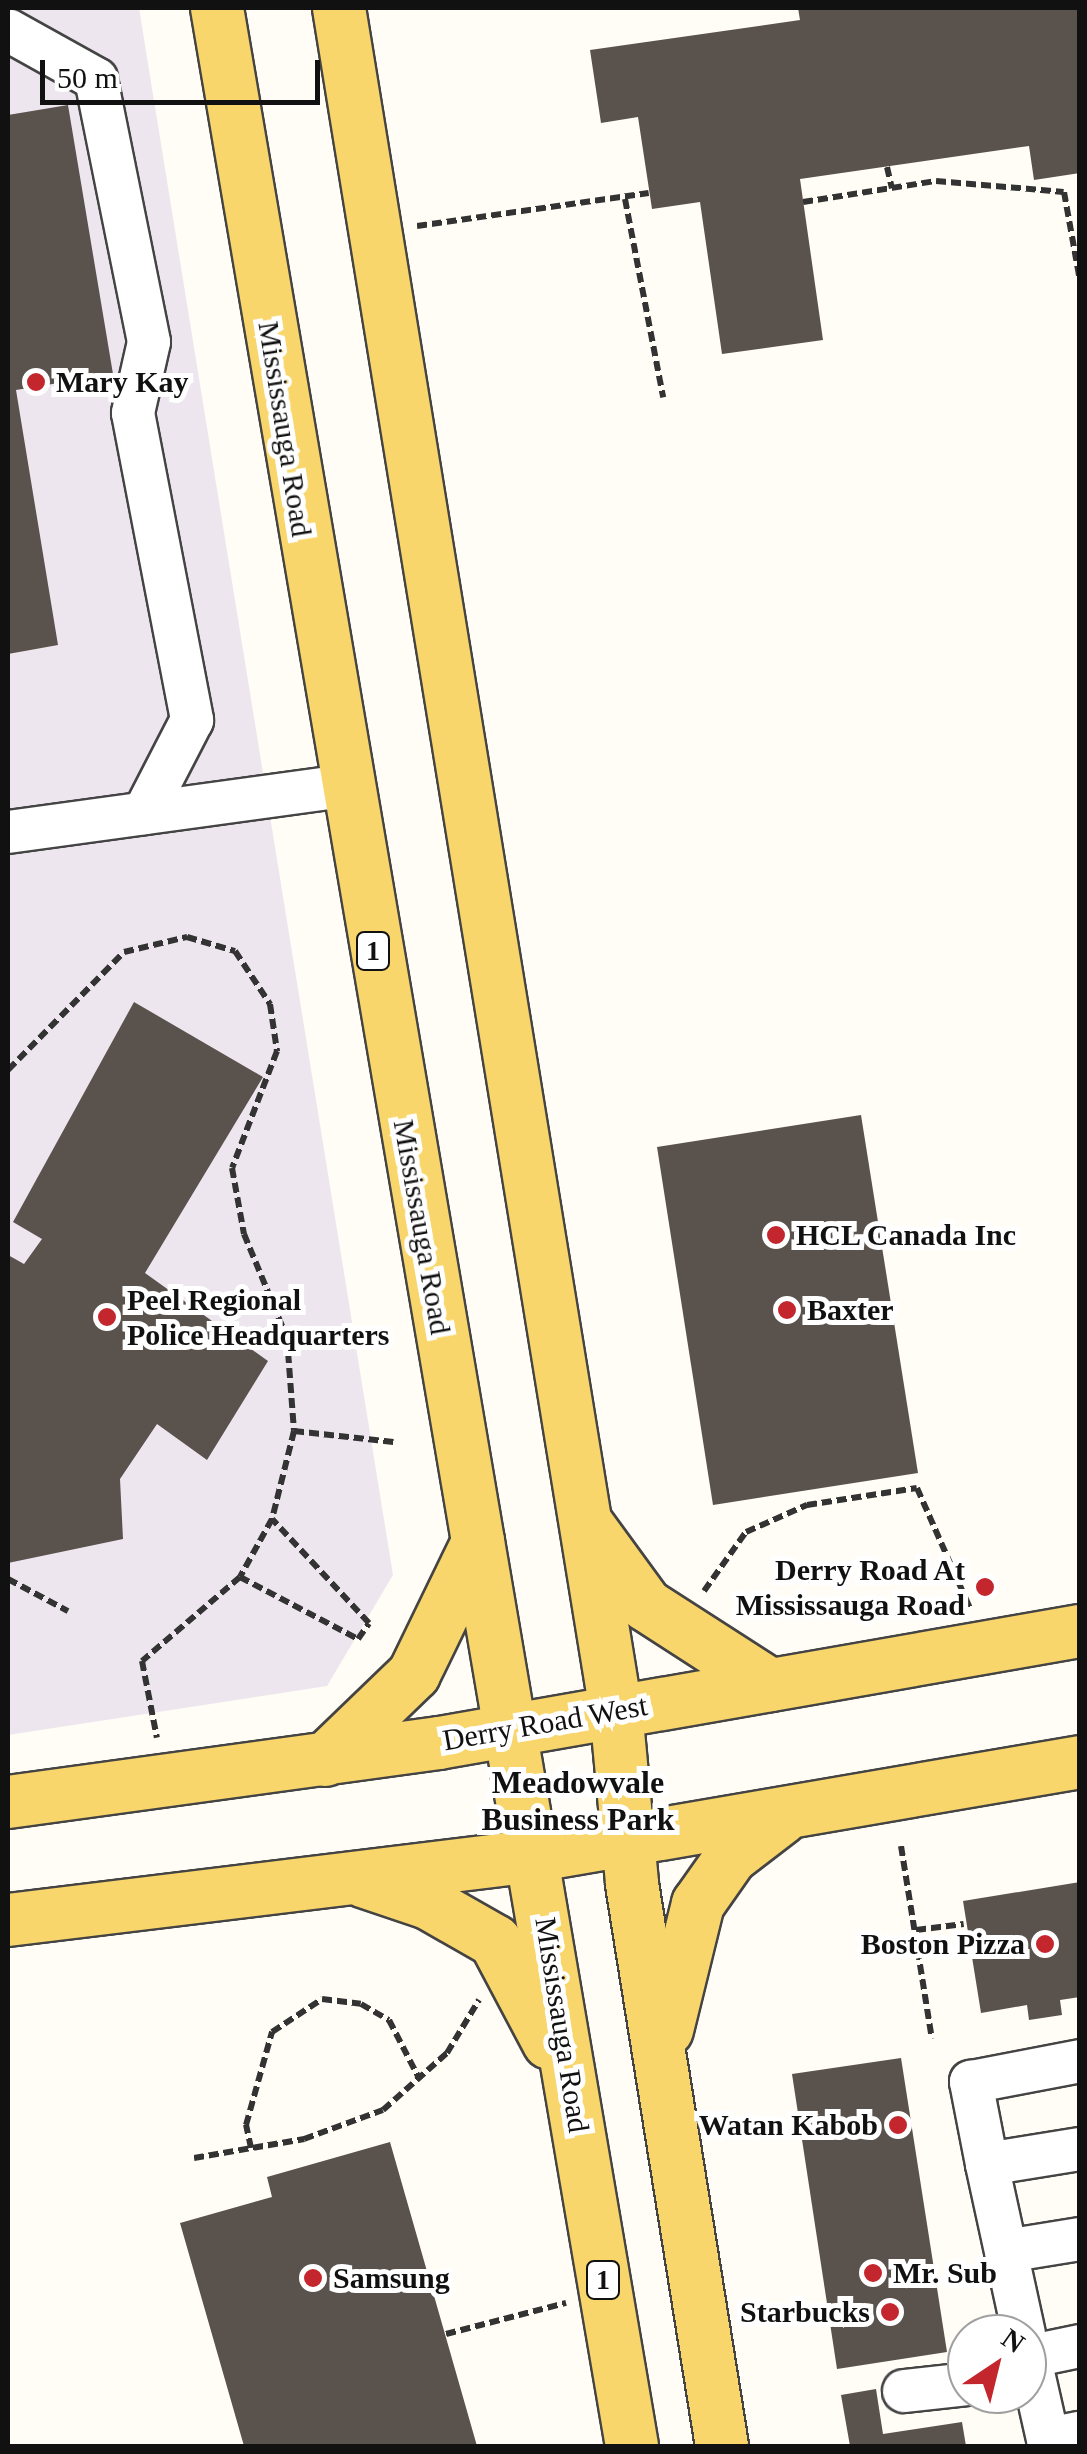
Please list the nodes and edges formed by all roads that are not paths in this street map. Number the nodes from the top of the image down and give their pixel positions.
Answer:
1 (191, 8) edge
2 (216, 8) edge
3 (362, 8) edge
4 (8, 30) edge
5 (344, 32) edge
6 (225, 60) junction
7 (344, 786) junction
8 (144, 813) junction
9 (8, 832) edge
10 (578, 1512) junction
11 (478, 1542) junction
12 (1080, 1630) edge
13 (770, 1685) junction
14 (616, 1710) junction
15 (506, 1731) junction
16 (325, 1760) junction
17 (1080, 1762) edge
18 (8, 1802) edge
19 (784, 1816) junction
20 (627, 1837) junction
21 (533, 1856) junction
22 (352, 1877) junction
23 (8, 1920) edge
24 (662, 2051) junction
25 (1080, 2061) edge
26 (577, 2125) junction
27 (1080, 2149) edge
28 (987, 2164) junction
29 (1080, 2239) edge
30 (1006, 2251) junction
31 (1020, 2314) edge
32 (1080, 2346) edge
33 (1047, 2347) edge
34 (947, 2386) edge
35 (904, 2391) dead end
36 (1047, 2405) edge
37 (1059, 2439) edge
38 (632, 2446) edge
39 (722, 2446) edge

1 - 6 main road
2 - 6 main road, Mississauga Road / 1
3 - 5 main road
4 - 8 lane
5 - 10 main road
6 - 7 main road, Mississauga Road / 1
7 - 8 lane
7 - 11 main road, Mississauga Road / 1
8 - 9 lane
10 - 13 main road
10 - 14 main road
11 - 15 main road, Mississauga Road / 1
11 - 16 main road
12 - 13 main road, Derry Road West
13 - 14 main road, Derry Road West
14 - 15 main road, Derry Road West
14 - 20 main road
15 - 16 main road, Derry Road West
15 - 21 main road, Mississauga Road / 1
16 - 18 main road, Derry Road West
17 - 19 main road
19 - 20 main road
19 - 24 main road
20 - 21 main road
20 - 24 main road
21 - 22 main road
21 - 26 main road, Mississauga Road / 1
22 - 23 main road
22 - 26 main road
24 - 39 main road
25 - 28 lane
26 - 38 main road, Mississauga Road / 1
27 - 28 lane
28 - 30 lane
29 - 30 lane
30 - 31 lane
32 - 33 lane
34 - 35 lane
36 - 37 lane

